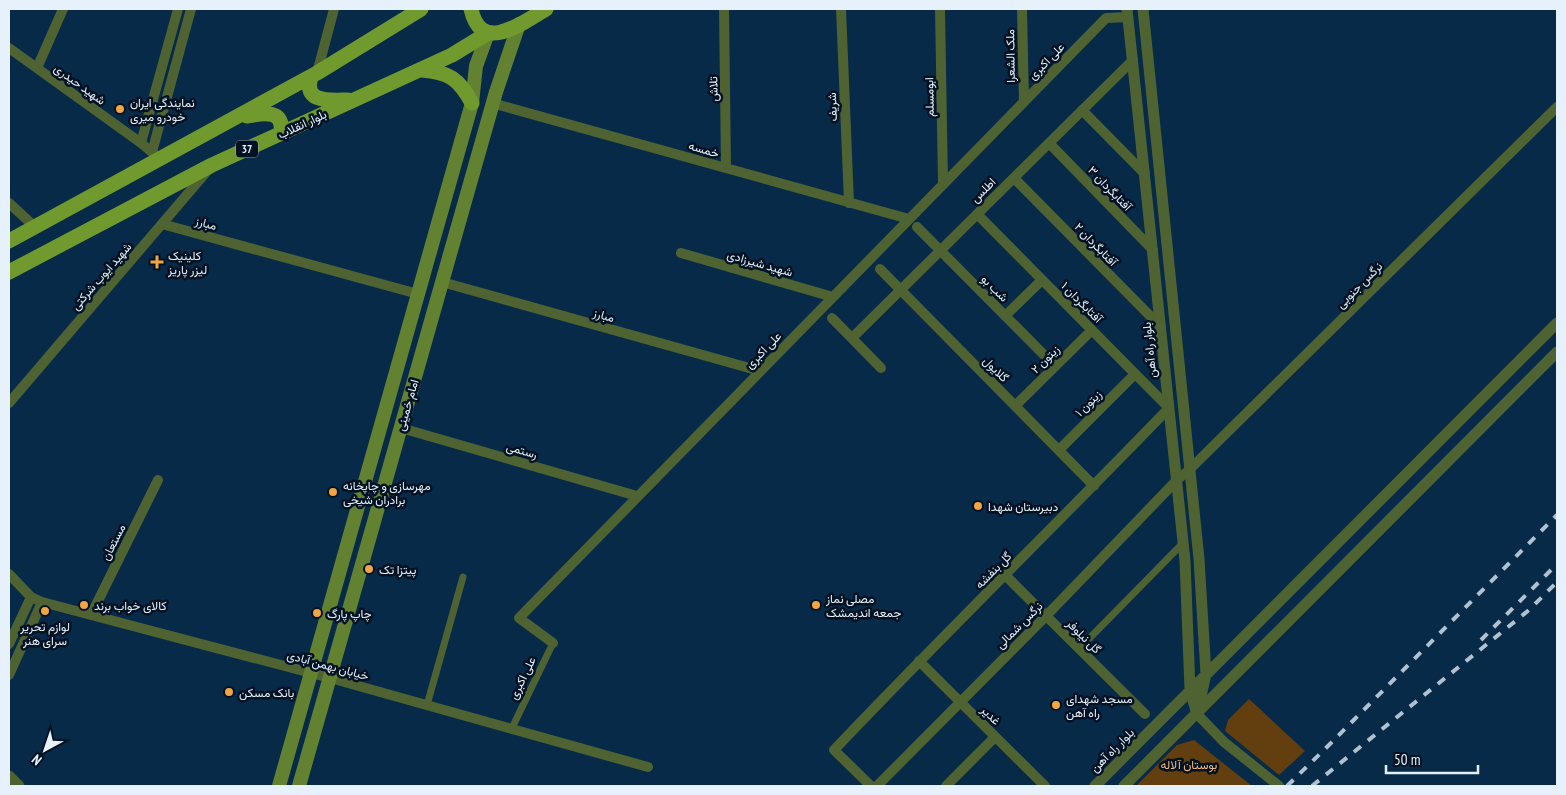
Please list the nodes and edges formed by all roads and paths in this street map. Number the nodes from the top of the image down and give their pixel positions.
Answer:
1 (63, 9) edge
2 (178, 9) edge
3 (191, 9) edge
4 (334, 9) edge
5 (421, 9) edge
6 (471, 9) edge
7 (546, 9) edge
8 (724, 9) edge
9 (841, 9) edge
10 (940, 9) edge
11 (1022, 9) edge
12 (1143, 9) edge
13 (1127, 13) edge
14 (519, 24) junction
15 (488, 33) junction
16 (9, 48) edge
17 (1133, 60) junction
18 (37, 68) junction
19 (420, 70) junction
20 (314, 75) junction
21 (356, 99) junction
22 (1024, 102) junction
23 (472, 103) junction
24 (492, 103) junction
25 (1557, 107) edge
26 (1082, 110) junction
27 (234, 119) junction
28 (281, 133) junction
29 (141, 143) junction
30 (1049, 143) junction
31 (156, 155) junction
32 (212, 165) junction
33 (726, 168) junction
34 (1145, 174) junction
35 (1014, 178) junction
36 (943, 184) junction
37 (9, 203) edge
38 (849, 203) junction
39 (977, 214) junction
40 (913, 223) junction
41 (162, 224) junction
42 (34, 226) junction
43 (9, 241) edge
44 (940, 250) junction
45 (1153, 250) junction
46 (681, 253) dead end
47 (880, 269) dead end
48 (9, 272) edge
49 (1042, 280) junction
50 (442, 282) junction
51 (900, 290) junction
52 (418, 294) junction
53 (833, 296) junction
54 (1005, 316) junction
55 (832, 318) dead end
56 (1557, 323) edge
57 (1161, 327) junction
58 (1092, 330) junction
59 (852, 338) junction
60 (1557, 352) edge
61 (1055, 366) junction
62 (881, 368) dead end
63 (760, 371) junction
64 (1135, 374) junction
65 (9, 403) edge
66 (1015, 406) junction
67 (1169, 408) junction
68 (400, 428) junction
69 (1059, 450) junction
70 (1189, 470) junction
71 (1404, 476) junction
72 (158, 480) dead end
73 (1177, 480) junction
74 (1094, 486) junction
75 (1419, 491) junction
76 (637, 496) junction
77 (1183, 543) junction
78 (9, 574) edge
79 (1005, 575) junction
80 (463, 577) dead end
81 (31, 596) junction
82 (42, 602) junction
83 (91, 615) junction
84 (1046, 616) junction
85 (553, 643) joint
86 (9, 644) edge
87 (1079, 648) junction
88 (919, 661) junction
89 (311, 674) junction
90 (1206, 674) junction
91 (9, 675) edge
92 (330, 678) junction
93 (1190, 690) junction
94 (960, 702) junction
95 (427, 705) junction
96 (1145, 714) dead end
97 (1197, 714) junction
98 (512, 728) junction
99 (995, 737) junction
100 (648, 767) dead end
101 (9, 776) edge
102 (19, 786) edge
103 (279, 786) edge
104 (299, 786) edge
105 (872, 786) edge
106 (877, 786) edge
107 (946, 786) edge
108 (1045, 786) edge
109 (1095, 786) edge
110 (1124, 786) edge
111 (1279, 786) edge

1 - 18 street
2 - 29 street
3 - 31 street
4 - 20 street
5 - 20 main road
6 - 15 main road
7 - 14 main road, 37
8 - 33 street, تلاش
9 - 38 street, شریف
10 - 36 street, ابومسلم
11 - 22 street, ملک الشعرا
12 - 70 street
13 - 17 street, بلوار راه آهن
13 - 22 street, علی اکبری
14 - 15 main road, 37
14 - 24 main road, امام خمینی
15 - 19 main road, بلوار انقلاب / 37
15 - 23 main road, امام خمینی
16 - 18 street, شهید حیدری
17 - 26 street, اطلس
17 - 34 street, بلوار راه آهن
18 - 29 street, شهید حیدری
19 - 21 main road, بلوار انقلاب / 37
19 - 23 main road
20 - 21 main road
20 - 27 main road
21 - 28 main road, بلوار انقلاب / 37
22 - 36 street, علی اکبری
23 - 52 main road, امام خمینی
24 - 33 street, خمسه
24 - 50 main road, امام خمینی
25 - 70 street, نرگس جنوبی
26 - 30 street, اطلس
26 - 34 street
27 - 28 main road
27 - 31 main road
28 - 32 main road, بلوار انقلاب / 37
29 - 31 street, شهید حیدری
30 - 35 street, اطلس
30 - 45 street, آفتابگردان ۳
31 - 42 main road
32 - 41 street, شهید ایوب شرکتی
32 - 48 main road, بلوار انقلاب / 37
33 - 38 street, خمسه
34 - 45 street, بلوار راه آهن
35 - 39 street, اطلس
35 - 57 street, آفتابگردان ۲
36 - 40 street, علی اکبری
37 - 42 street
38 - 40 street, خمسه
39 - 44 street, اطلس
39 - 49 street, آفتابگردان ۱
40 - 44 street, شب بو
40 - 53 street, علی اکبری
41 - 52 street, مبارز
41 - 65 street, شهید ایوب شرکتی
42 - 43 main road
44 - 51 street, اطلس
44 - 54 street, شب بو
45 - 57 street, بلوار راه آهن
46 - 53 street, شهید شیرزادی
47 - 51 street, گلایول
49 - 54 street
49 - 58 street, آفتابگردان ۱
50 - 63 street, مبارز
50 - 68 main road, امام خمینی
51 - 59 street, اطلس
51 - 66 street, گلایول
52 - 89 main road, امام خمینی
53 - 63 street, علی اکبری
54 - 61 street, شب بو
55 - 59 street
56 - 71 street, بلوار راه آهن
57 - 67 street, بلوار راه آهن
58 - 61 street, زیتون ۲
58 - 64 street, آفتابگردان ۱
59 - 62 street
60 - 75 street
61 - 66 street, زیتون ۲
63 - 76 street, علی اکبری
64 - 67 street, آفتابگردان ۱
64 - 69 street, زیتون ۱
66 - 69 street, گلایول
67 - 73 street, بلوار راه آهن
67 - 74 street, گل بنفشه
68 - 76 street, رستمی
68 - 92 main road, امام خمینی
69 - 74 street, گلایول
70 - 73 street, نرگس جنوبی
70 - 90 street
71 - 75 street
71 - 90 street, بلوار راه آهن
72 - 83 street, مستعان
73 - 77 street, بلوار راه آهن
73 - 84 street, نرگس شمالی
74 - 79 street, گل بنفشه
75 - 97 street
76 - 85 street, علی اکبری
77 - 87 street
77 - 93 street, بلوار راه آهن
78 - 81 street, خیابان بهمن آبادی
79 - 84 street, گل نیلوفر
79 - 88 street, گل بنفشه
80 - 95 street
81 - 82 street, خیابان بهمن آبادی
81 - 86 street
82 - 83 street, خیابان بهمن آبادی
82 - 91 street
83 - 89 street, خیابان بهمن آبادی
84 - 87 street, گل نیلوفر
84 - 94 street, نرگس شمالی
85 - 98 street, علی اکبری
87 - 96 street, گل نیلوفر
88 - 94 street, غدیر
88 - 105 street, گل بنفشه
89 - 92 street, خیابان بهمن آبادی
89 - 103 main road, امام خمینی
90 - 93 street, بلوار راه آهن
90 - 97 street
92 - 95 street, خیابان بهمن آبادی
92 - 104 main road, امام خمینی
93 - 97 street, بلوار راه آهن
93 - 109 street, بلوار راه آهن
94 - 99 street, غدیر
94 - 106 street, نرگس شمالی
95 - 98 street, خیابان بهمن آبادی
97 - 110 street
97 - 111 street
98 - 100 street, خیابان بهمن آبادی
99 - 107 street
99 - 108 street, غدیر
101 - 102 street

